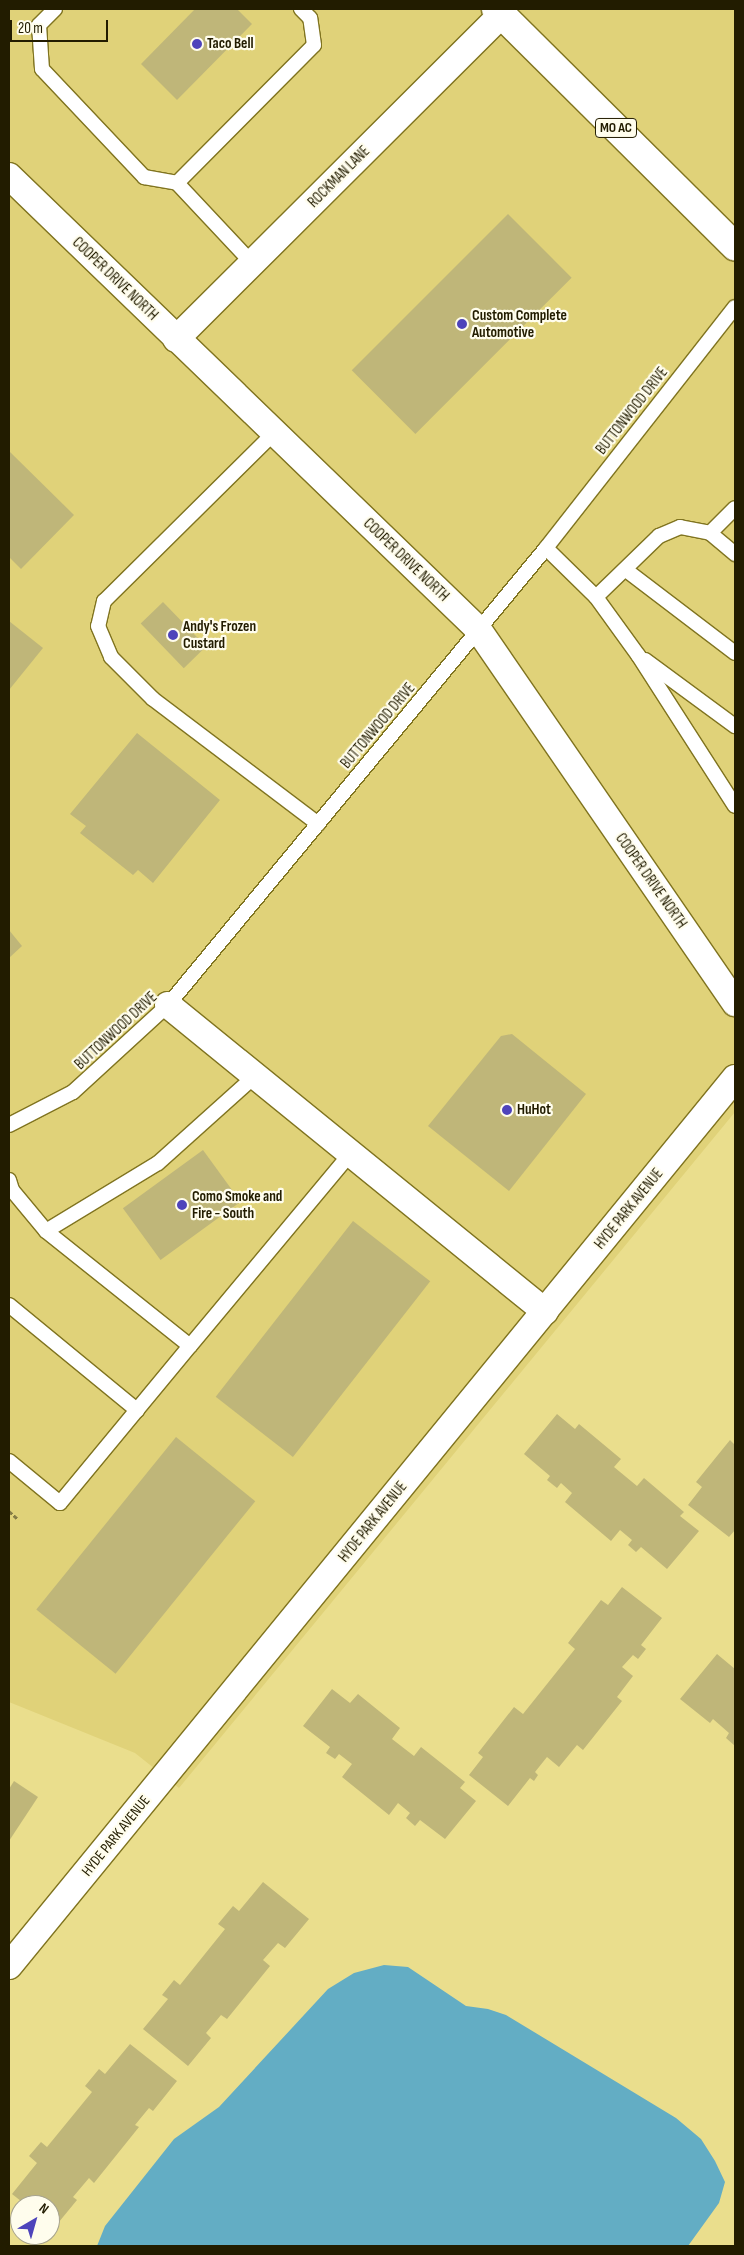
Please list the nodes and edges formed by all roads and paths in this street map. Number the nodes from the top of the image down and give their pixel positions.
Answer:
1 (55, 9) edge
2 (301, 9) edge
3 (499, 12) edge
4 (9, 176) edge
5 (177, 183) junction
6 (735, 246) edge
7 (252, 263) junction
8 (735, 307) edge
9 (176, 339) junction
10 (274, 433) junction
11 (735, 508) edge
12 (710, 534) junction
13 (546, 548) junction
14 (735, 554) edge
15 (626, 570) junction
16 (596, 597) junction
17 (478, 630) junction
18 (735, 653) edge
19 (638, 654) junction
20 (735, 726) edge
21 (735, 806) edge
22 (318, 824) junction
23 (735, 1003) edge
24 (168, 1005) junction
25 (255, 1076) junction
26 (735, 1078) edge
27 (9, 1125) edge
28 (351, 1153) junction
29 (9, 1180) edge
30 (46, 1231) junction
31 (9, 1305) edge
32 (545, 1311) junction
33 (190, 1346) junction
34 (137, 1410) junction
35 (9, 1461) edge
36 (9, 1511) edge
37 (18, 1519) dead end
38 (13, 1952) edge

1 - 5 lane
2 - 5 lane
3 - 6 main road, MO AC
3 - 7 street, ROCKMAN LANE
4 - 9 street, COOPER DRIVE NORTH
5 - 7 lane
7 - 9 street, ROCKMAN LANE
8 - 13 lane, BUTTONWOOD DRIVE
9 - 10 street, COOPER DRIVE NORTH
10 - 17 street, COOPER DRIVE NORTH
10 - 22 lane
11 - 12 lane
12 - 14 lane
12 - 15 lane
13 - 16 lane
13 - 17 lane, BUTTONWOOD DRIVE
15 - 16 lane
15 - 18 lane
16 - 19 lane
17 - 22 lane, BUTTONWOOD DRIVE
17 - 23 street, COOPER DRIVE NORTH
19 - 20 lane
19 - 21 lane
22 - 24 lane, BUTTONWOOD DRIVE
24 - 25 street
24 - 27 lane, BUTTONWOOD DRIVE
25 - 28 street
25 - 30 lane
26 - 32 street, HYDE PARK AVENUE
28 - 32 street
28 - 33 lane
29 - 30 lane
30 - 33 lane
31 - 34 lane
32 - 38 street, HYDE PARK AVENUE
33 - 34 lane
34 - 35 lane
36 - 37 path

